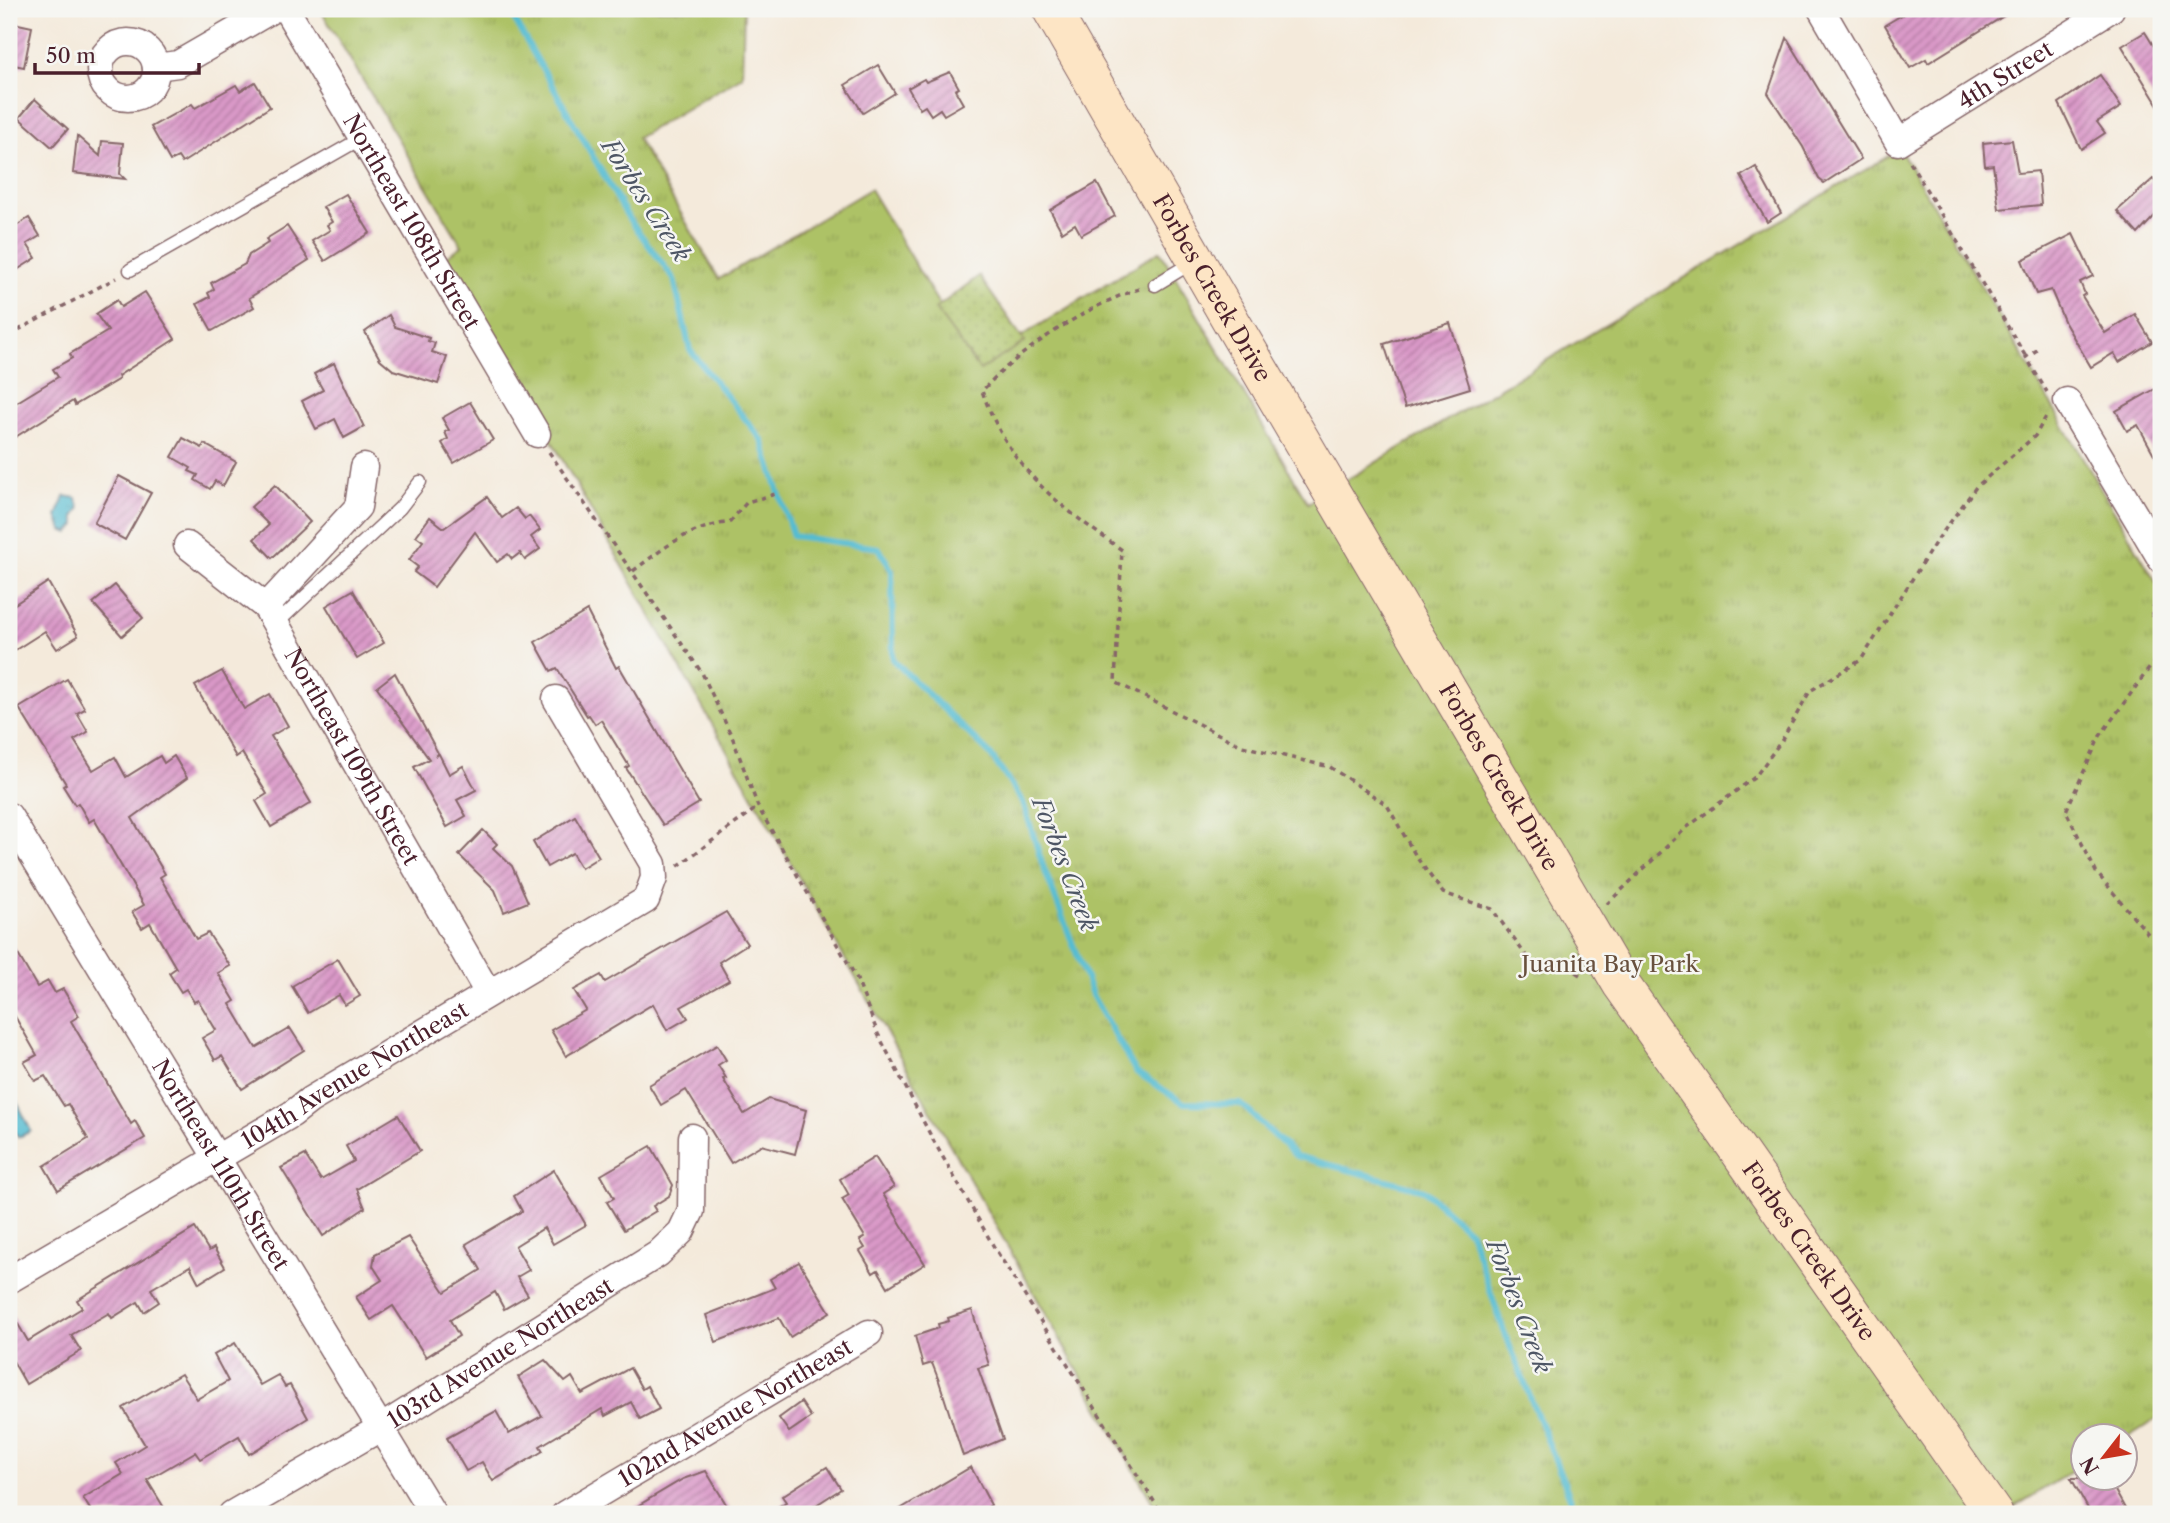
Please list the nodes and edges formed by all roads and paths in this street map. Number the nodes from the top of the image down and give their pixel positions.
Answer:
1 (273, 9) edge
2 (286, 9) edge
3 (1051, 9) edge
4 (1821, 9) edge
5 (2111, 9) edge
6 (156, 67) dead end
7 (362, 138) junction
8 (1898, 142) junction
9 (1196, 260) junction
10 (130, 270) joint
11 (1155, 285) joint
12 (9, 335) edge
13 (2037, 350) dead end
14 (2026, 357) junction
15 (2060, 403) junction
16 (537, 434) joint
17 (363, 467) dead end
18 (420, 482) dead end
19 (779, 493) dead end
20 (187, 545) dead end
21 (2161, 559) edge
22 (634, 570) junction
23 (2161, 595) edge
24 (271, 616) junction
25 (2161, 645) edge
26 (2161, 652) edge
27 (556, 699) dead end
28 (758, 807) junction
29 (9, 816) edge
30 (654, 878) junction
31 (1586, 925) junction
32 (2161, 934) edge
33 (1621, 984) junction
34 (488, 993) junction
35 (692, 1137) dead end
36 (217, 1158) junction
37 (9, 1280) edge
38 (869, 1334) dead end
39 (382, 1427) junction
40 (232, 1514) edge
41 (433, 1514) edge
42 (565, 1514) edge
43 (1162, 1514) edge
44 (1994, 1514) edge

1 - 6 street
2 - 7 street, Northeast 108th Street
3 - 9 street, Forbes Creek Drive
4 - 8 street
5 - 8 street, 4th Street
7 - 10 lane
7 - 16 street, Northeast 108th Street
8 - 14 path
9 - 11 lane
9 - 31 street, Forbes Creek Drive
10 - 12 path
11 - 33 path
13 - 14 path
14 - 15 path
15 - 21 street
15 - 31 path
16 - 22 path
17 - 24 street
18 - 24 lane
19 - 22 path
20 - 24 street, Northeast 109th Street
22 - 28 path
23 - 25 path
24 - 34 street, Northeast 109th Street
26 - 32 path
27 - 30 street
28 - 30 path
28 - 43 path
29 - 36 street, Northeast 110th Street
30 - 34 street, 104th Avenue Northeast
31 - 33 street, Forbes Creek Drive
33 - 44 street, Forbes Creek Drive
34 - 36 street, 104th Avenue Northeast
35 - 39 street, 103rd Avenue Northeast
36 - 37 street, 104th Avenue Northeast
36 - 39 street, Northeast 110th Street
38 - 42 street, 102nd Avenue Northeast
39 - 40 street, 103rd Avenue Northeast
39 - 41 street, Northeast 110th Street

